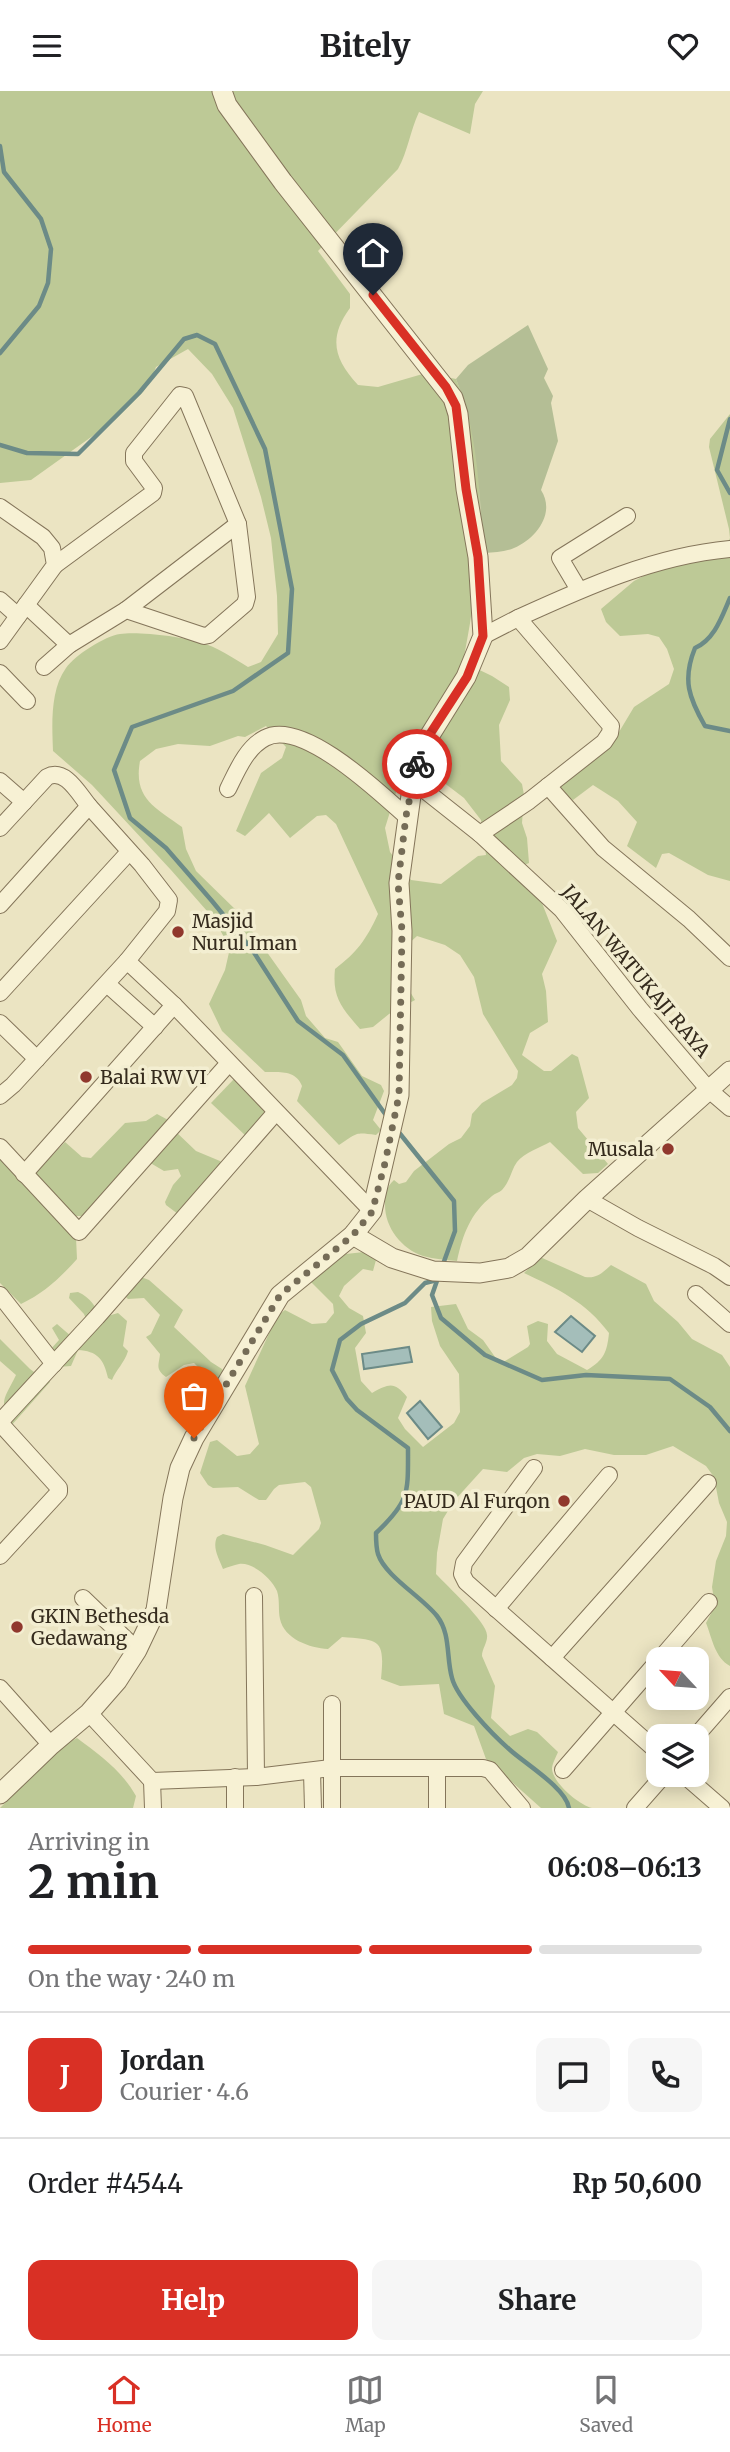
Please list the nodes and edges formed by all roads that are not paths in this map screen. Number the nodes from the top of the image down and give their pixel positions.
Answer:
1 (222, 91) edge
2 (0, 507) edge
3 (627, 516) dead end
4 (238, 524) junction
5 (730, 549) edge
6 (55, 565) junction
7 (579, 590) junction
8 (0, 600) edge
9 (22, 610) junction
10 (126, 610) junction
11 (518, 618) junction
12 (483, 636) junction
13 (0, 641) edge
14 (69, 645) junction
15 (44, 667) dead end
16 (0, 673) edge
17 (27, 701) dead end
18 (0, 781) edge
19 (413, 781) junction
20 (548, 786) junction
21 (228, 789) dead end
22 (24, 802) junction
23 (89, 806) junction
24 (406, 816) junction
25 (0, 828) edge
26 (480, 834) junction
27 (129, 852) junction
28 (0, 905) edge
29 (730, 958) edge
30 (128, 961) junction
31 (107, 984) junction
32 (0, 993) edge
33 (174, 1005) junction
34 (0, 1023) edge
35 (155, 1027) junction
36 (37, 1059) junction
37 (229, 1063) junction
38 (730, 1071) edge
39 (709, 1090) junction
40 (0, 1096) edge
41 (730, 1108) edge
42 (276, 1112) junction
43 (0, 1147) edge
44 (24, 1174) junction
45 (587, 1199) junction
46 (372, 1212) junction
47 (353, 1235) junction
48 (730, 1277) edge
49 (696, 1294) dead end
50 (0, 1295) edge
51 (730, 1324) edge
52 (54, 1364) junction
53 (0, 1423) edge
54 (534, 1468) dead end
55 (609, 1475) dead end
56 (708, 1483) dead end
57 (0, 1556) edge
58 (254, 1596) dead end
59 (83, 1598) dead end
60 (709, 1602) dead end
61 (496, 1609) junction
62 (670, 1647) edge
63 (136, 1650) junction
64 (552, 1658) junction
65 (646, 1675) edge
66 (0, 1688) edge
67 (730, 1697) edge
68 (332, 1704) dead end
69 (613, 1712) junction
70 (89, 1713) junction
71 (706, 1724) edge
72 (646, 1741) edge
73 (51, 1745) junction
74 (331, 1768) junction
75 (437, 1768) junction
76 (563, 1770) dead end
77 (312, 1772) junction
78 (235, 1777) junction
79 (256, 1777) junction
80 (152, 1781) junction
81 (653, 1787) edge
82 (698, 1787) edge
83 (0, 1794) edge
84 (153, 1808) edge
85 (235, 1808) edge
86 (313, 1808) edge
87 (332, 1808) edge
88 (437, 1808) edge
89 (522, 1808) edge
90 (635, 1808) edge
91 (722, 1808) edge

1 - 12 street
2 - 6 street
3 - 7 street
4 - 6 street
4 - 10 street
4 - 10 street
5 - 7 street
6 - 9 street
7 - 11 street
8 - 9 street
9 - 13 street
9 - 14 street
10 - 14 street
11 - 12 street
11 - 20 street
12 - 19 street
14 - 15 street
16 - 17 street
18 - 22 street
19 - 24 street
19 - 26 street, JALAN WATUKAJI RAYA
20 - 26 street
20 - 29 street
21 - 24 street
22 - 23 street
22 - 25 street
23 - 27 street
23 - 28 street
24 - 46 street
26 - 39 street, JALAN WATUKAJI RAYA
27 - 30 street
27 - 32 street
30 - 31 street
30 - 33 street
31 - 35 street
31 - 36 street
33 - 35 street
33 - 37 street
34 - 36 street
35 - 44 street
36 - 40 street
37 - 42 street
37 - 44 street
38 - 39 street
39 - 41 street, JALAN WATUKAJI RAYA
39 - 45 street
42 - 46 street
42 - 52 street
43 - 44 street
45 - 47 street
45 - 48 street
46 - 47 street
47 - 63 street
49 - 51 street
50 - 52 street
52 - 53 street
53 - 57 street
54 - 61 street
55 - 61 street
56 - 64 street
58 - 79 street
59 - 63 street
60 - 62 street
61 - 64 street
63 - 70 street
64 - 69 street
65 - 69 street
66 - 73 street
67 - 71 street
68 - 74 street
69 - 72 street
69 - 76 street
70 - 73 street
70 - 80 street
73 - 83 street
74 - 75 street
74 - 77 street
74 - 87 street
75 - 88 street
75 - 89 street
77 - 79 street
77 - 86 street
78 - 79 street
78 - 80 street
78 - 85 street
80 - 84 street
81 - 90 street
82 - 91 street

